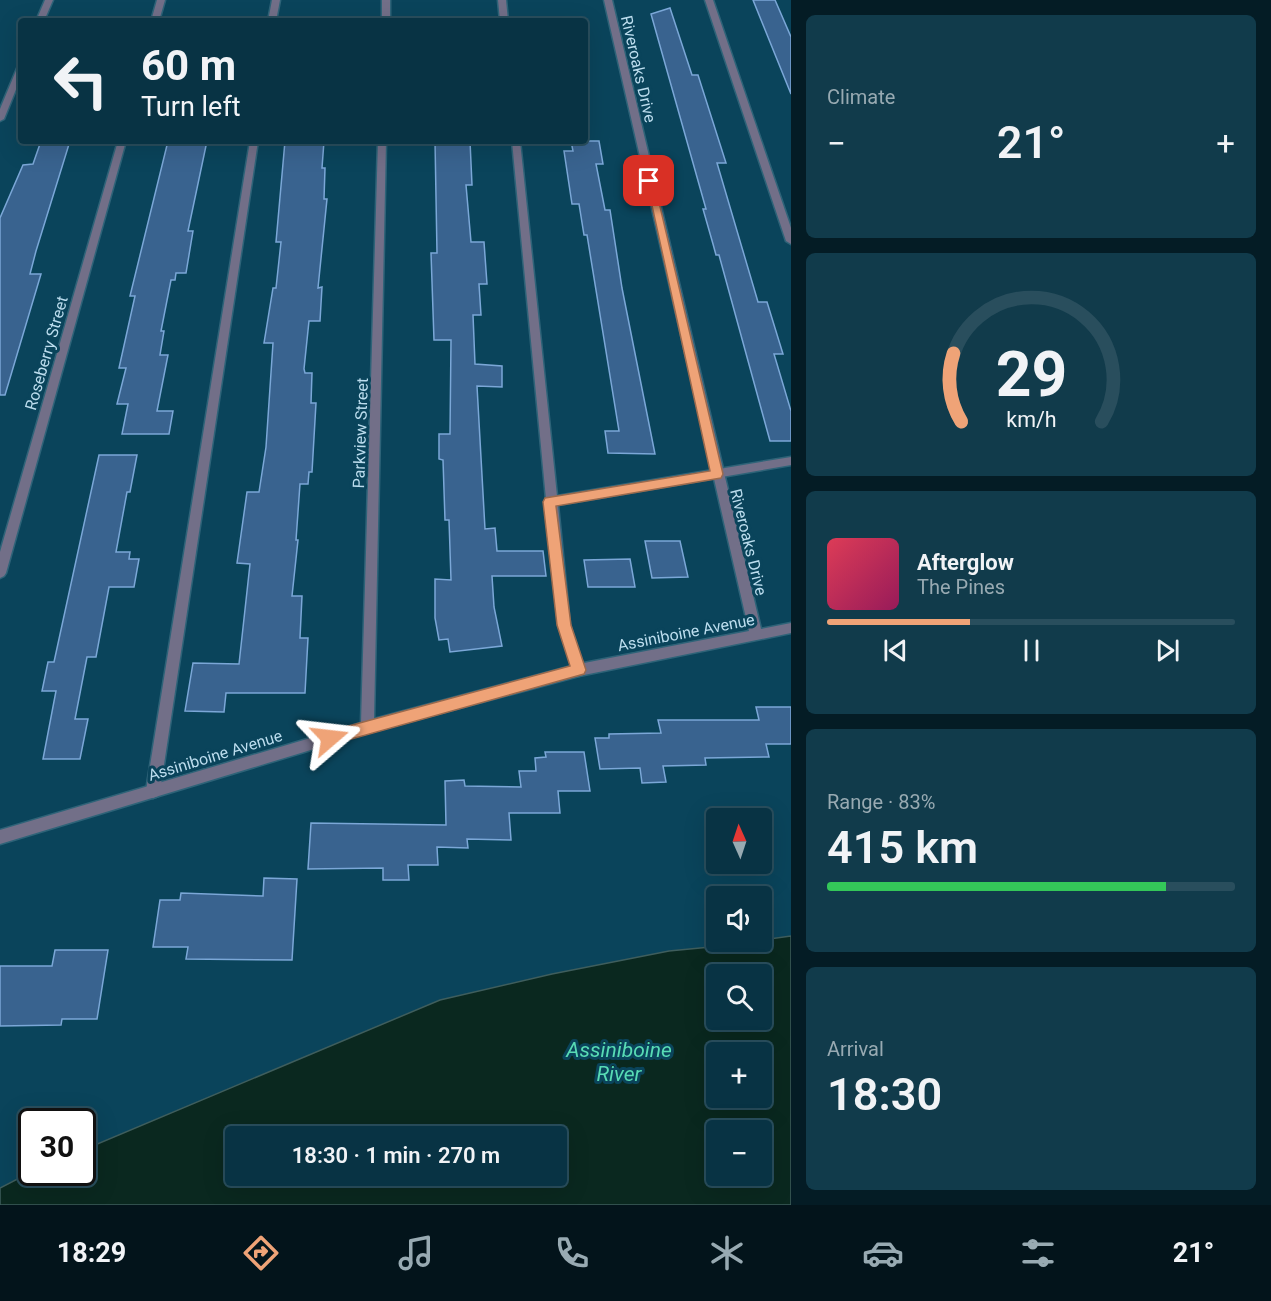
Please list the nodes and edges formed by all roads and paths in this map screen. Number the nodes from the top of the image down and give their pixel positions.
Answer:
1 (49, 0) edge
2 (161, 0) edge
3 (276, 0) edge
4 (386, 0) edge
5 (502, 0) edge
6 (608, 0) edge
7 (710, 0) edge
8 (41, 18) edge
9 (157, 18) edge
10 (273, 18) edge
11 (386, 18) edge
12 (504, 18) edge
13 (18, 75) edge
14 (0, 119) edge
15 (121, 144) edge
16 (254, 144) edge
17 (382, 144) edge
18 (516, 144) edge
19 (791, 242) edge
20 (791, 461) edge
21 (717, 474) junction
22 (550, 502) junction
23 (0, 573) edge
24 (791, 628) edge
25 (756, 635) junction
26 (579, 670) junction
27 (367, 726) junction
28 (153, 791) junction
29 (0, 837) edge

1 - 8 street
2 - 9 street
3 - 10 street
4 - 11 street
5 - 12 street
6 - 21 street, Riveroaks Drive
7 - 19 street
13 - 14 street
15 - 23 street, Roseberry Street
16 - 28 street
17 - 27 street, Parkview Street
18 - 22 street
20 - 21 street
21 - 22 street
21 - 25 street, Riveroaks Drive
22 - 26 street
24 - 25 street, Assiniboine Avenue
25 - 26 street, Assiniboine Avenue
26 - 27 street, Assiniboine Avenue
27 - 28 street, Assiniboine Avenue
28 - 29 street, Assiniboine Avenue

